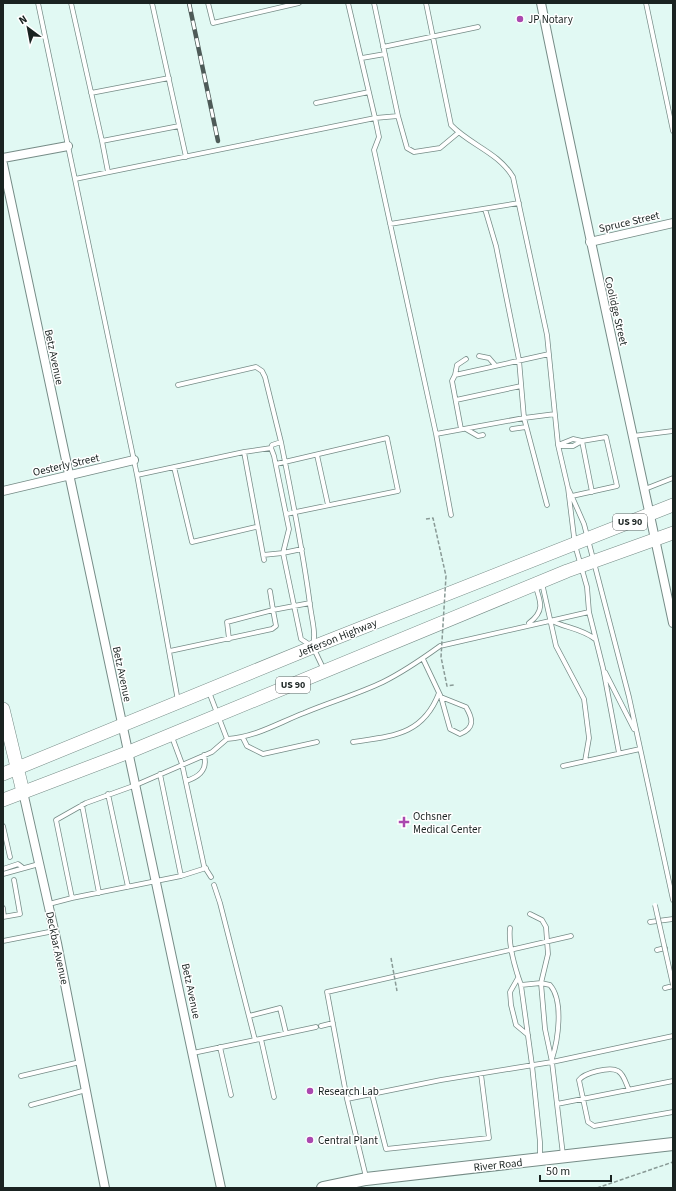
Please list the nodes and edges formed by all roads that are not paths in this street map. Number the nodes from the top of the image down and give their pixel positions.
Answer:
1 (38, 3) edge
2 (71, 3) edge
3 (152, 3) edge
4 (208, 3) edge
5 (299, 3) edge
6 (348, 3) edge
7 (374, 3) edge
8 (426, 3) edge
9 (541, 3) edge
10 (646, 3) edge
11 (478, 27) dead end
12 (433, 36) junction
13 (383, 47) junction
14 (385, 54) junction
15 (362, 58) junction
16 (169, 78) junction
17 (369, 92) junction
18 (91, 93) junction
19 (316, 103) dead end
20 (398, 116) junction
21 (375, 118) junction
22 (179, 126) junction
23 (673, 131) edge
24 (458, 133) junction
25 (102, 141) junction
26 (68, 146) junction
27 (186, 157) junction
28 (3, 158) edge
29 (3, 164) edge
30 (108, 172) junction
31 (75, 179) junction
32 (519, 203) junction
33 (485, 209) junction
34 (673, 223) edge
35 (390, 224) junction
36 (590, 242) junction
37 (549, 354) junction
38 (479, 356) dead end
39 (466, 359) dead end
40 (520, 360) junction
41 (495, 365) junction
42 (455, 375) junction
43 (178, 385) dead end
44 (521, 386) junction
45 (456, 400) junction
46 (555, 414) junction
47 (524, 418) junction
48 (526, 427) junction
49 (463, 429) junction
50 (512, 429) dead end
51 (673, 431) edge
52 (436, 434) junction
53 (483, 435) dead end
54 (633, 436) junction
55 (582, 441) junction
56 (281, 442) junction
57 (558, 446) junction
58 (271, 448) junction
59 (244, 452) junction
60 (317, 455) junction
61 (134, 460) junction
62 (285, 462) junction
63 (276, 464) junction
64 (174, 467) junction
65 (137, 475) junction
66 (68, 477) junction
67 (673, 478) edge
68 (568, 488) junction
69 (645, 489) junction
70 (3, 491) edge
71 (592, 492) junction
72 (572, 496) junction
73 (328, 505) junction
74 (547, 505) dead end
75 (673, 505) edge
76 (295, 512) junction
77 (286, 514) junction
78 (651, 514) junction
79 (450, 515) dead end
80 (256, 527) junction
81 (673, 533) edge
82 (588, 538) junction
83 (655, 540) junction
84 (575, 545) junction
85 (302, 549) junction
86 (283, 553) junction
87 (587, 565) junction
88 (538, 583) junction
89 (270, 591) dead end
90 (310, 603) junction
91 (294, 606) junction
92 (273, 610) junction
93 (589, 612) junction
94 (550, 620) junction
95 (673, 623) edge
96 (528, 625) junction
97 (230, 639) junction
98 (595, 639) junction
99 (313, 647) junction
100 (170, 651) junction
101 (423, 659) junction
102 (603, 668) junction
103 (325, 672) junction
104 (208, 690) junction
105 (439, 693) junction
106 (441, 697) junction
107 (179, 702) junction
108 (3, 709) edge
109 (219, 716) junction
110 (122, 726) junction
111 (637, 734) junction
112 (171, 735) junction
113 (243, 738) junction
114 (227, 739) junction
115 (317, 742) dead end
116 (353, 742) dead end
117 (640, 749) junction
118 (129, 752) junction
119 (619, 753) junction
120 (204, 755) junction
121 (585, 761) junction
122 (182, 764) junction
123 (563, 766) dead end
124 (17, 768) junction
125 (3, 774) edge
126 (160, 774) junction
127 (186, 781) junction
128 (136, 785) junction
129 (23, 792) junction
130 (108, 794) junction
131 (3, 800) edge
132 (82, 805) junction
133 (3, 826) edge
134 (10, 858) dead end
135 (39, 864) junction
136 (22, 868) junction
137 (206, 868) junction
138 (3, 869) edge
139 (3, 874) edge
140 (181, 876) junction
141 (211, 877) dead end
142 (14, 880) dead end
143 (156, 881) junction
144 (214, 885) dead end
145 (128, 887) junction
146 (99, 893) junction
147 (72, 898) junction
148 (673, 900) edge
149 (48, 904) junction
150 (655, 905) dead end
151 (3, 908) edge
152 (530, 914) dead end
153 (4, 917) edge
154 (673, 919) edge
155 (650, 922) dead end
156 (510, 928) dead end
157 (54, 931) junction
158 (571, 936) dead end
159 (3, 941) edge
160 (547, 942) junction
161 (665, 948) junction
162 (512, 950) junction
163 (657, 950) dead end
164 (518, 978) junction
165 (541, 983) junction
166 (521, 985) junction
167 (673, 986) edge
168 (665, 988) dead end
169 (249, 1016) junction
170 (333, 1023) junction
171 (321, 1026) dead end
172 (316, 1027) dead end
173 (286, 1033) junction
174 (528, 1035) junction
175 (673, 1036) edge
176 (261, 1039) junction
177 (254, 1040) junction
178 (220, 1047) junction
179 (192, 1053) junction
180 (80, 1062) junction
181 (552, 1062) junction
182 (532, 1065) junction
183 (481, 1074) junction
184 (21, 1076) dead end
185 (673, 1081) edge
186 (86, 1090) junction
187 (629, 1090) junction
188 (372, 1094) junction
189 (230, 1095) dead end
190 (274, 1097) dead end
191 (347, 1099) junction
192 (583, 1099) junction
193 (557, 1104) junction
194 (31, 1105) dead end
195 (673, 1112) edge
196 (673, 1144) edge
197 (563, 1158) junction
198 (540, 1160) junction
199 (366, 1179) junction
200 (105, 1188) edge
201 (221, 1188) edge
202 (323, 1188) edge

1 - 26 lane
2 - 18 lane
3 - 16 lane
4 - 5 lane
6 - 15 lane
7 - 13 lane
8 - 12 lane
9 - 36 street, Coolidge Street
10 - 23 lane
11 - 12 lane
12 - 13 lane
12 - 24 lane
13 - 14 lane
14 - 15 lane
14 - 20 lane
15 - 17 lane
16 - 18 lane
16 - 22 lane
17 - 19 lane
17 - 21 lane
18 - 25 lane
20 - 21 lane
20 - 24 lane
21 - 27 lane
21 - 35 lane
22 - 25 lane
22 - 27 lane
24 - 32 lane
25 - 30 lane
26 - 28 street
26 - 31 lane
27 - 30 lane
29 - 66 street, Betz Avenue
30 - 31 lane
31 - 61 lane
32 - 33 lane
32 - 37 lane
33 - 35 lane
33 - 40 lane
34 - 36 street, Spruce Street
35 - 52 lane
36 - 54 street, Coolidge Street
37 - 40 lane
37 - 46 lane
38 - 41 lane
39 - 42 lane
40 - 41 lane
40 - 44 lane
41 - 42 lane
42 - 45 lane
43 - 56 lane
44 - 45 lane
44 - 47 lane
45 - 49 lane
46 - 47 lane
46 - 57 lane
47 - 48 lane
47 - 49 lane
48 - 50 lane
48 - 74 lane
49 - 52 lane
49 - 53 lane
51 - 54 lane
52 - 79 lane
54 - 69 street, Coolidge Street
55 - 57 lane
55 - 71 lane
55 - 71 lane
56 - 58 lane
56 - 62 lane
57 - 68 lane
58 - 59 lane
58 - 63 lane
59 - 64 lane
59 - 80 lane
60 - 62 lane
60 - 73 lane
60 - 73 lane
61 - 65 lane
61 - 66 street, Oesterly Street
62 - 63 lane
62 - 76 lane
63 - 77 lane
64 - 65 lane
64 - 80 lane
65 - 100 lane
66 - 70 street, Oesterly Street
66 - 110 street, Betz Avenue
67 - 69 lane
68 - 72 lane
68 - 84 lane
69 - 78 street, Coolidge Street
71 - 72 lane
72 - 82 lane
73 - 76 lane
75 - 78 main road, Jefferson Highway / US 90
76 - 77 lane
76 - 85 lane
77 - 86 lane
78 - 82 main road, Jefferson Highway / US 90
78 - 83 street, Coolidge Street
80 - 86 lane
81 - 83 main road, US 90
82 - 84 main road, Jefferson Highway / US 90
82 - 87 lane
83 - 87 main road, US 90
83 - 95 street, Coolidge Street
84 - 87 lane
84 - 99 main road, Jefferson Highway / US 90
85 - 86 lane
85 - 90 lane
86 - 91 lane
87 - 88 main road, US 90
87 - 93 lane
87 - 111 lane
88 - 94 lane
88 - 96 lane
88 - 103 main road, US 90
89 - 92 lane
90 - 91 lane
90 - 99 lane
91 - 92 lane
91 - 99 lane
92 - 97 lane
92 - 97 lane
93 - 94 lane
93 - 98 lane
94 - 96 lane
94 - 98 lane
94 - 121 lane
96 - 101 lane
97 - 100 lane
98 - 102 lane
99 - 103 lane
99 - 104 main road, Jefferson Highway / US 90
100 - 107 lane
101 - 105 lane
101 - 113 lane
102 - 111 lane
102 - 119 lane
103 - 109 main road, US 90
104 - 107 main road, Jefferson Highway / US 90
104 - 109 lane
105 - 106 lane
105 - 116 lane
106 - 106 lane
107 - 110 main road, Jefferson Highway / US 90
108 - 124 main road, Deckbar Avenue
109 - 112 main road, US 90
109 - 114 lane
110 - 118 street, Betz Avenue
110 - 124 main road, Jefferson Highway / US 90
111 - 117 lane
112 - 118 main road, US 90
112 - 122 lane
113 - 114 lane
113 - 115 lane
114 - 120 lane
117 - 119 lane
117 - 148 lane
118 - 128 street, Betz Avenue
118 - 129 main road, US 90
119 - 121 lane
120 - 122 lane
120 - 127 lane
121 - 123 lane
122 - 126 lane
122 - 127 lane
124 - 125 main road, Jefferson Highway / US 90
124 - 129 main road, Deckbar Avenue
126 - 128 lane
126 - 140 lane
127 - 137 lane
128 - 130 lane
128 - 143 street, Betz Avenue
129 - 131 main road, US 90
129 - 135 street, Deckbar Avenue
130 - 132 lane
130 - 145 lane
132 - 146 lane
132 - 147 lane
133 - 134 lane
135 - 136 lane
135 - 149 street, Deckbar Avenue
136 - 138 lane
136 - 139 lane
137 - 140 lane
137 - 141 lane
140 - 143 lane
142 - 153 lane
143 - 145 lane
143 - 179 street, Betz Avenue
144 - 169 lane
145 - 146 lane
146 - 147 lane
147 - 149 lane
149 - 157 street, Deckbar Avenue
150 - 161 lane, bridge
151 - 153 lane
152 - 160 lane
154 - 155 lane
156 - 162 lane
157 - 159 lane
157 - 180 street, Deckbar Avenue
158 - 160 lane
160 - 162 lane
160 - 165 lane
161 - 163 lane
161 - 167 lane, bridge
162 - 164 lane
162 - 170 lane
164 - 166 lane
164 - 174 lane
165 - 166 lane
165 - 181 lane
165 - 181 lane
166 - 174 lane
167 - 168 lane
169 - 173 lane
169 - 177 lane
170 - 171 lane
170 - 191 lane
172 - 173 lane
173 - 176 lane
174 - 182 lane
175 - 181 lane
176 - 177 lane
176 - 190 lane
177 - 178 lane
178 - 179 lane
178 - 189 lane
179 - 201 street, Betz Avenue
180 - 184 lane
180 - 186 street, Deckbar Avenue
181 - 182 lane
181 - 193 lane
182 - 183 lane
182 - 198 lane
183 - 188 lane
183 - 188 lane
185 - 187 lane
186 - 194 lane
186 - 200 street, Deckbar Avenue
187 - 192 lane
187 - 192 lane
188 - 191 lane
191 - 199 lane
192 - 193 lane
192 - 195 lane
193 - 197 lane
196 - 197 main road, River Road
197 - 198 main road, River Road
198 - 199 main road, River Road
199 - 202 main road, River Road

